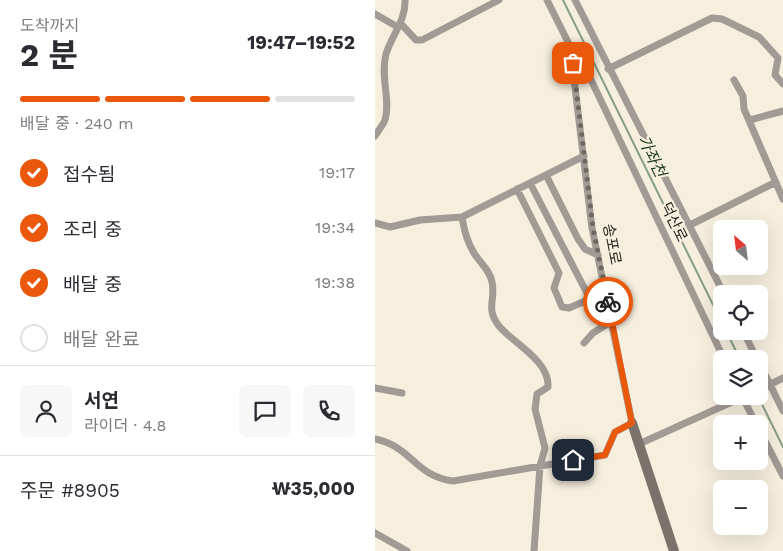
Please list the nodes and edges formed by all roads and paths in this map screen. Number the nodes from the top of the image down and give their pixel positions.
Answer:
1 (405, 0) edge
2 (499, 0) edge
3 (547, 0) edge
4 (575, 0) edge
5 (375, 14) edge
6 (399, 26) junction
7 (570, 46) junction
8 (608, 69) junction
9 (734, 80) dead end
10 (783, 84) edge
11 (783, 111) edge
12 (750, 120) junction
13 (375, 136) edge
14 (584, 156) junction
15 (546, 175) junction
16 (776, 182) junction
17 (530, 183) junction
18 (517, 190) junction
19 (783, 199) edge
20 (462, 217) junction
21 (375, 223) edge
22 (690, 225) junction
23 (598, 255) junction
24 (720, 285) edge
25 (606, 292) junction
26 (589, 297) junction
27 (612, 321) junction
28 (585, 343) dead end
29 (721, 350) edge
30 (783, 378) edge
31 (768, 386) edge
32 (375, 388) edge
33 (768, 391) edge
34 (402, 393) dead end
35 (725, 405) edge
36 (783, 411) edge
37 (632, 423) junction
38 (375, 439) edge
39 (639, 444) junction
40 (768, 446) edge
41 (540, 466) junction
42 (783, 476) edge
43 (375, 533) edge
44 (406, 551) edge
45 (534, 551) edge
46 (674, 551) edge

1 - 6 street
2 - 6 street
3 - 7 street, 송포로
4 - 8 street, 덕산로
5 - 6 street
6 - 13 street
7 - 14 street, 송포로
7 - 29 street, 덕산로
8 - 10 street
8 - 22 street, 덕산로
9 - 12 street
11 - 12 street
12 - 16 street
14 - 15 street
14 - 23 street, 송포로
15 - 17 street
15 - 23 street
16 - 19 street
16 - 22 street
17 - 18 street
17 - 26 street
18 - 20 street
18 - 26 street
20 - 21 street
20 - 41 street
22 - 24 street, 덕산로
23 - 25 street, 송포로
25 - 26 street
25 - 27 street, 송포로
27 - 28 street
27 - 37 street, 송포로
30 - 31 street
32 - 34 street
33 - 36 street
35 - 39 street
37 - 39 street, 송포로
37 - 41 street
38 - 41 street
39 - 46 street, 송포로
40 - 42 street
41 - 45 street
43 - 44 street

